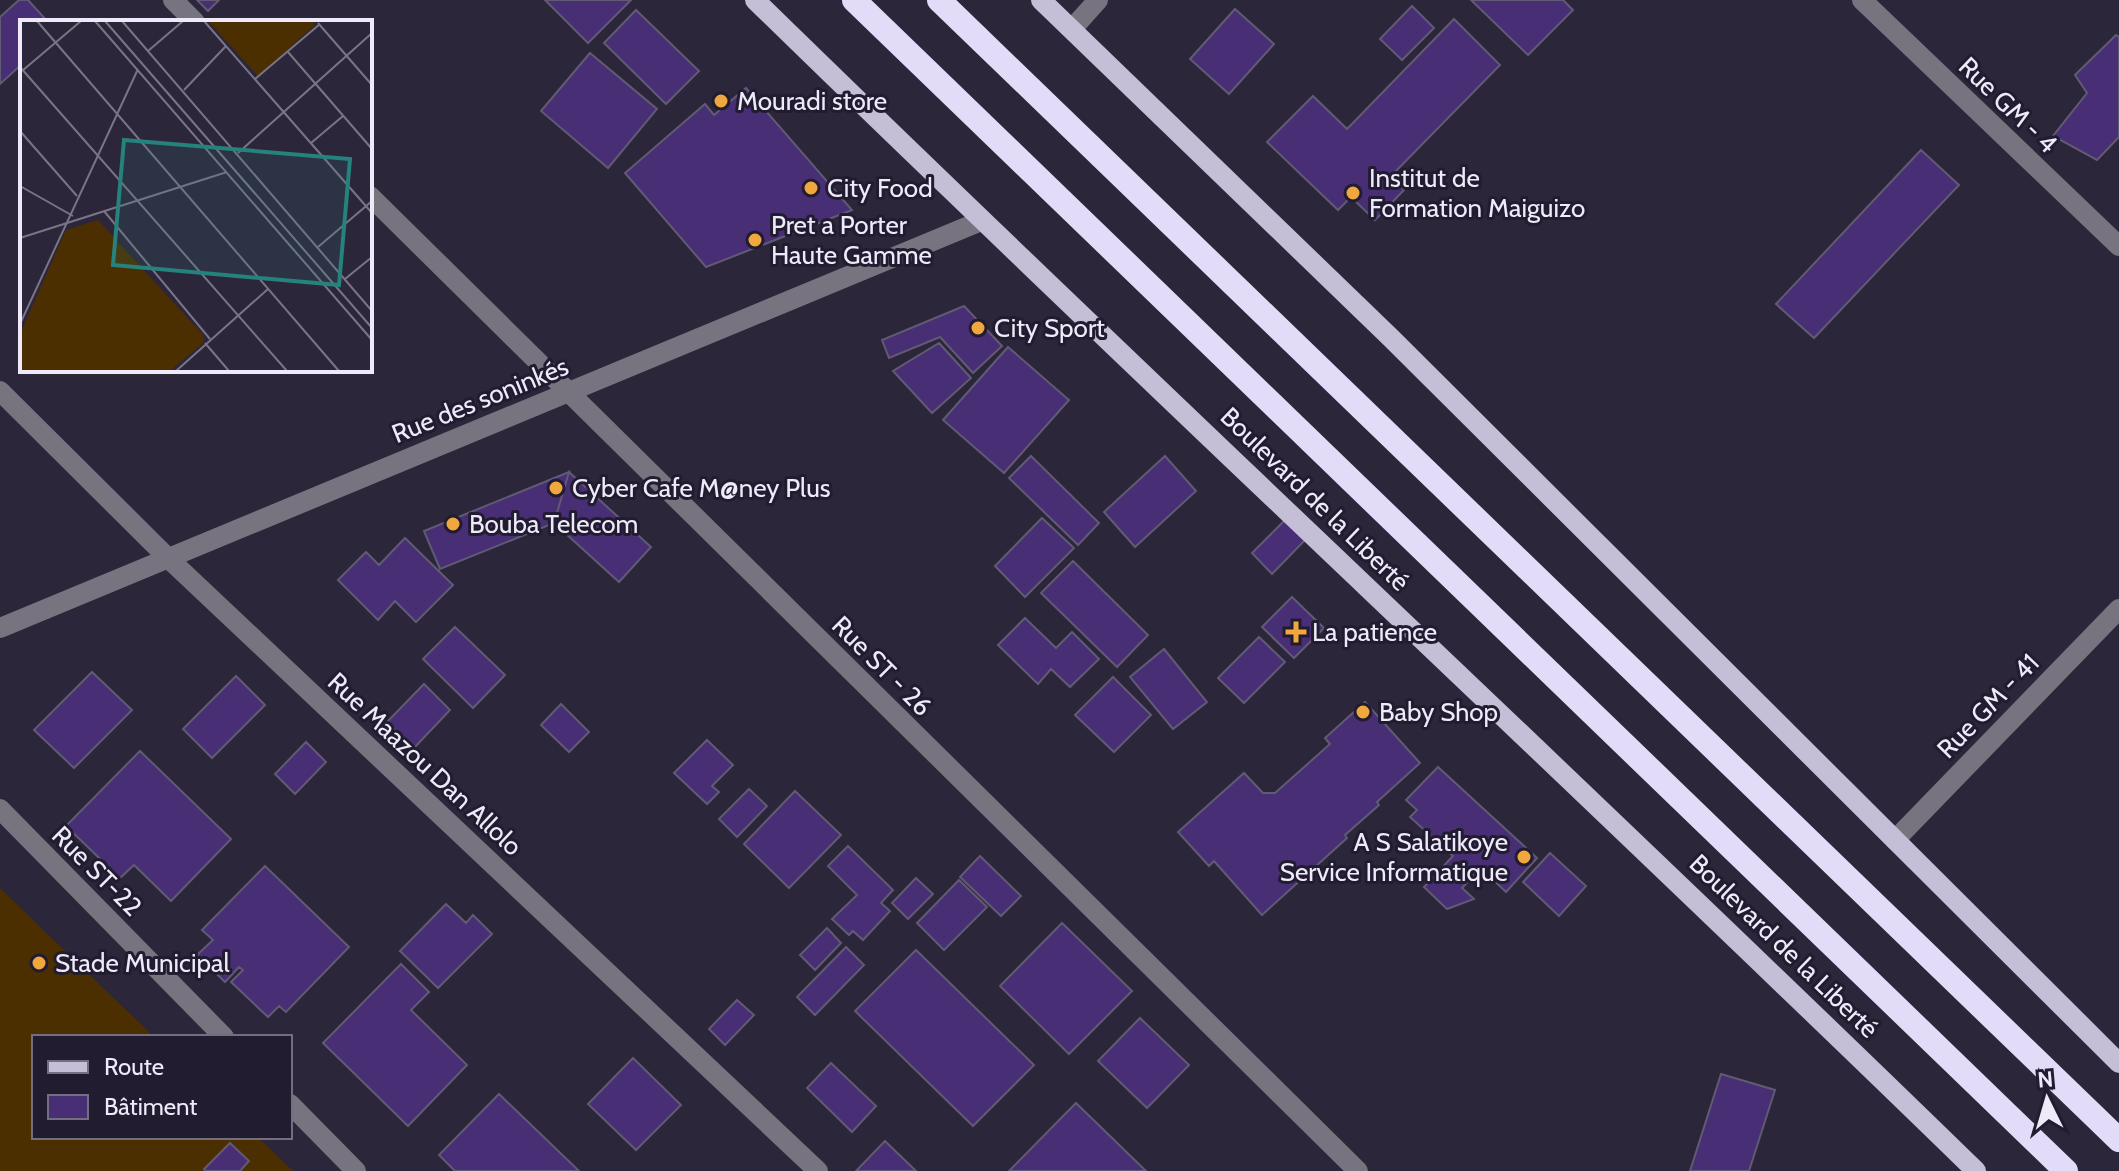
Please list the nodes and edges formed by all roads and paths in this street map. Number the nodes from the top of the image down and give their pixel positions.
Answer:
1 (173, 0) edge
2 (755, 0) edge
3 (854, 0) edge
4 (939, 0) edge
5 (1041, 0) edge
6 (1098, 0) edge
7 (1862, 0) edge
8 (193, 20) edge
9 (1072, 29) junction
10 (372, 198) edge
11 (981, 221) junction
12 (2119, 246) edge
13 (0, 391) edge
14 (567, 393) junction
15 (168, 558) junction
16 (2119, 609) edge
17 (0, 628) edge
18 (0, 809) edge
19 (1895, 840) junction
20 (222, 1035) edge
21 (2119, 1063) edge
22 (292, 1106) edge
23 (2119, 1140) edge
24 (356, 1171) edge
25 (818, 1171) edge
26 (1358, 1171) edge
27 (1976, 1171) edge
28 (2066, 1171) edge

1 - 8 street
2 - 11 main road, Boulevard de la Liberté
3 - 28 highway, Boulevard de la Liberté
4 - 23 highway
5 - 9 main road
6 - 9 street
7 - 12 street, Rue GM - 4
9 - 19 main road
10 - 14 street, Rue ST - 26
11 - 14 street, Rue des soninkés
11 - 27 main road, Boulevard de la Liberté
13 - 15 street, Rue Maazou Dan Allolo
14 - 15 street, Rue des soninkés
14 - 26 street, Rue ST - 26
15 - 17 street, Rue des soninkés
15 - 25 street, Rue Maazou Dan Allolo
16 - 19 street, Rue GM - 41
18 - 20 street, Rue ST-22
19 - 21 main road
22 - 24 street

